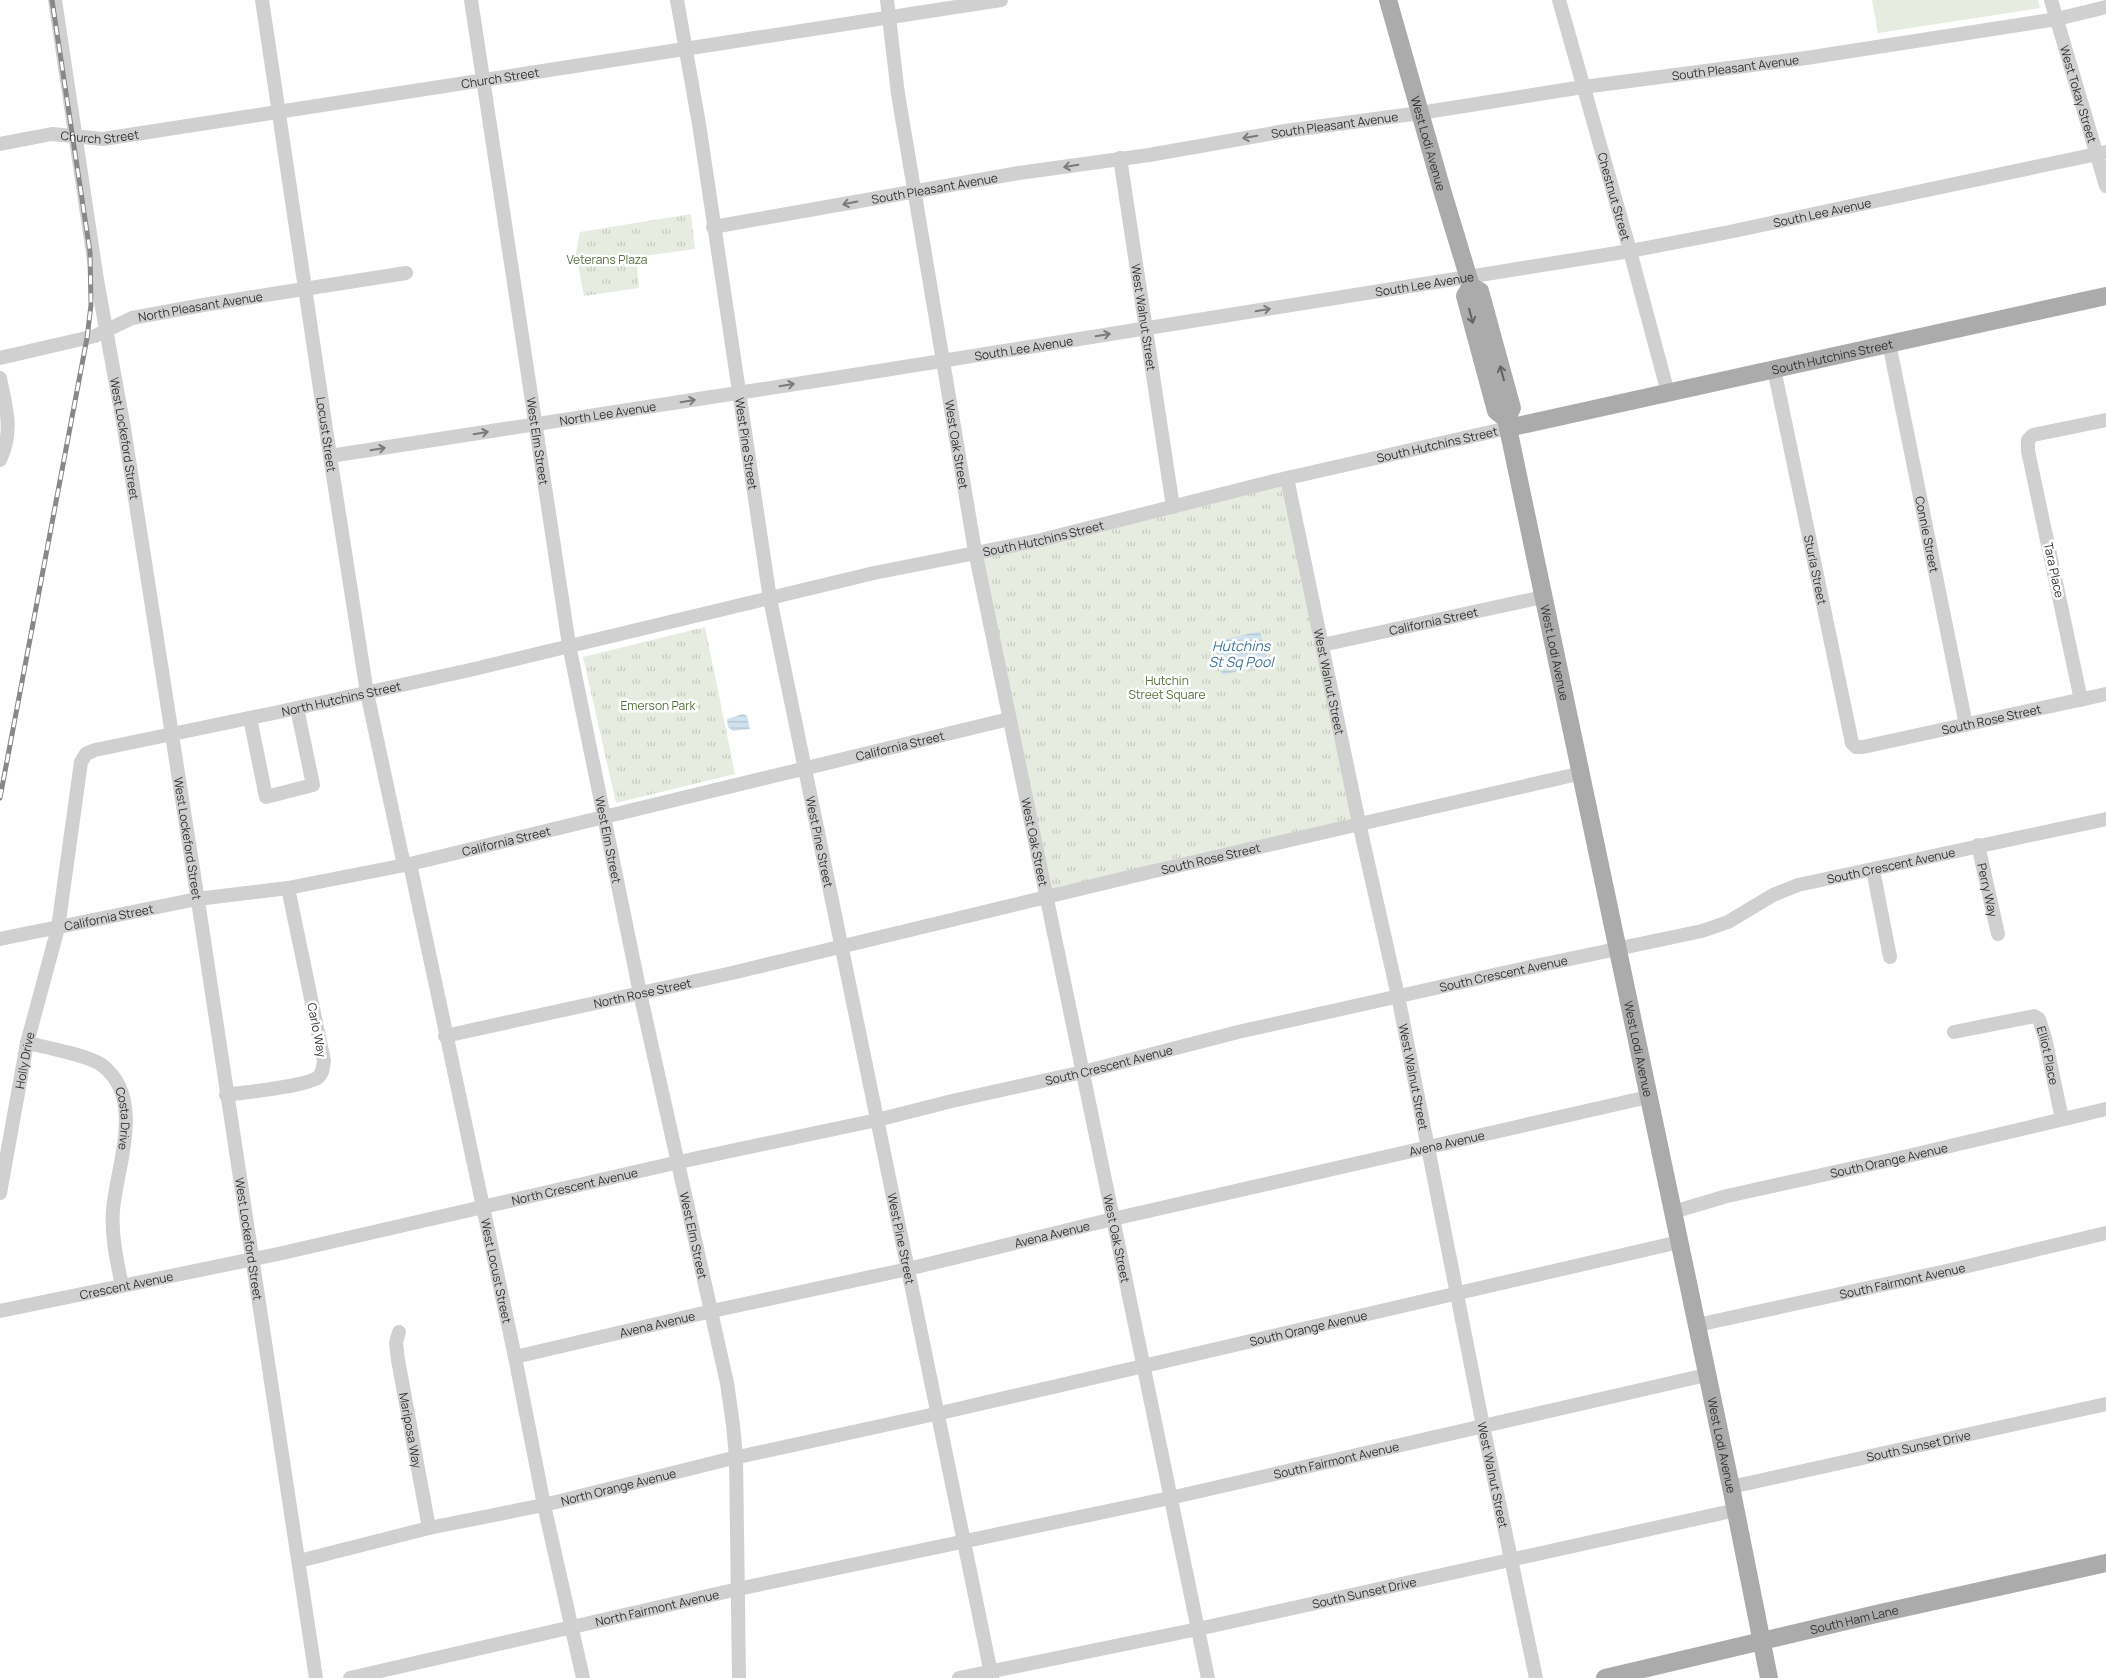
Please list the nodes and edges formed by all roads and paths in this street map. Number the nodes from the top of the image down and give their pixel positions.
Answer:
1 (55, 0) edge
2 (262, 0) edge
3 (470, 0) edge
4 (677, 0) edge
5 (887, 0) edge
6 (1001, 0) edge
7 (1388, 0) edge
8 (1559, 0) edge
9 (2051, 0) edge
10 (2106, 7) edge
11 (890, 17) junction
12 (2057, 18) junction
13 (685, 49) junction
14 (482, 80) junction
15 (1583, 87) junction
16 (279, 111) junction
17 (1420, 113) junction
18 (76, 136) junction
19 (0, 144) edge
20 (2102, 153) edge
21 (1120, 158) junction
22 (2106, 186) edge
23 (915, 192) junction
24 (713, 227) junction
25 (1630, 250) junction
26 (406, 273) dead end
27 (1469, 281) junction
28 (305, 290) junction
29 (2106, 296) edge
30 (1146, 328) junction
31 (106, 330) junction
32 (1889, 343) junction
33 (0, 358) edge
34 (943, 360) junction
35 (1774, 369) junction
36 (0, 378) edge
37 (739, 392) junction
38 (1668, 393) junction
39 (2106, 420) edge
40 (536, 424) junction
41 (1507, 424) junction
42 (330, 456) junction
43 (0, 460) edge
44 (1287, 478) junction
45 (1173, 506) junction
46 (975, 551) junction
47 (1543, 597) junction
48 (770, 598) junction
49 (1322, 644) junction
50 (569, 645) junction
51 (367, 692) junction
52 (2106, 694) edge
53 (2081, 700) junction
54 (297, 708) junction
55 (250, 718) junction
56 (1009, 719) junction
57 (1966, 724) junction
58 (171, 734) junction
59 (1878, 744) joint
60 (804, 768) junction
61 (1582, 773) junction
62 (604, 818) junction
63 (2106, 819) edge
64 (1359, 823) junction
65 (1978, 845) junction
66 (407, 864) junction
67 (1873, 870) junction
68 (288, 888) junction
69 (1047, 897) junction
70 (197, 899) junction
71 (58, 928) junction
72 (1998, 934) dead end
73 (0, 939) edge
74 (840, 946) junction
75 (1617, 949) junction
76 (1890, 957) dead end
77 (640, 993) junction
78 (1398, 996) junction
79 (1954, 1032) dead end
80 (445, 1036) junction
81 (27, 1043) junction
82 (1083, 1072) junction
83 (226, 1095) junction
84 (1648, 1097) junction
85 (2106, 1109) edge
86 (895, 1115) joint
87 (2062, 1119) junction
88 (877, 1120) junction
89 (1427, 1146) junction
90 (679, 1162) junction
91 (0, 1193) edge
92 (482, 1207) junction
93 (1673, 1212) junction
94 (1113, 1219) junction
95 (2106, 1233) edge
96 (1679, 1242) junction
97 (253, 1259) junction
98 (908, 1269) junction
99 (122, 1286) junction
100 (1456, 1292) junction
101 (0, 1311) edge
102 (712, 1311) junction
103 (1697, 1326) junction
104 (398, 1332) dead end
105 (516, 1357) junction
106 (1143, 1366) junction
107 (1706, 1375) junction
108 (2106, 1404) edge
109 (937, 1413) junction
110 (1483, 1426) junction
111 (736, 1458) junction
112 (1731, 1487) junction
113 (1170, 1498) junction
114 (544, 1505) junction
115 (1736, 1510) junction
116 (429, 1528) junction
117 (964, 1541) junction
118 (1511, 1559) junction
119 (299, 1561) junction
120 (2106, 1563) edge
121 (738, 1589) junction
122 (572, 1626) junction
123 (1198, 1629) junction
124 (1761, 1642) junction
125 (992, 1675) edge
126 (316, 1678) edge
127 (350, 1678) edge
128 (583, 1678) edge
129 (740, 1678) edge
130 (959, 1678) edge
131 (1208, 1678) edge
132 (1536, 1678) edge
133 (1605, 1678) edge
134 (1769, 1678) edge

1 - 18 street, West Lockeford Street
2 - 16 street, Locust Street
3 - 14 street, West Elm Street
4 - 13 street, West Pine Street
5 - 11 street, West Oak Street
6 - 11 street, Church Street
7 - 17 main road, West Lodi Avenue
8 - 15 street, Chestnut Street
9 - 12 street, West Tokay Street
10 - 12 street, South Pleasant Avenue
11 - 13 street, Church Street
11 - 23 street, West Oak Street
12 - 15 street, South Pleasant Avenue
12 - 20 street, West Tokay Street
13 - 14 street, Church Street
13 - 24 street, West Pine Street
14 - 16 street, Church Street
14 - 40 street, West Elm Street
15 - 17 street, South Pleasant Avenue
15 - 25 street, Chestnut Street
16 - 18 street, Church Street
16 - 28 street, Locust Street
17 -> 21 street, South Pleasant Avenue
17 - 27 main road, West Lodi Avenue
18 - 19 street, Church Street
18 - 31 street, West Lockeford Street
20 - 22 street, West Tokay Street
20 - 25 street, South Lee Avenue
21 -> 23 street, South Pleasant Avenue
21 - 30 street, West Walnut Street
23 -> 24 street, South Pleasant Avenue
23 - 34 street, West Oak Street
24 - 37 street, West Pine Street
25 - 27 street, South Lee Avenue
25 - 38 street, Chestnut Street
26 - 28 street, North Pleasant Avenue
30 -> 27 street, South Lee Avenue
27 - 41 main road, West Lodi Avenue
28 - 31 street, North Pleasant Avenue
28 - 42 street, Locust Street
29 - 32 main road, South Hutchins Street
34 -> 30 street, South Lee Avenue
30 - 45 street, West Walnut Street
31 - 33 street, North Pleasant Avenue
31 - 58 street, West Lockeford Street
32 - 35 main road, South Hutchins Street
32 - 57 street, Connie Street
37 -> 34 street, South Lee Avenue
34 - 46 street, West Oak Street
35 - 38 main road, South Hutchins Street
35 - 59 street, Sturla Street
36 - 43 street
40 -> 37 street, North Lee Avenue
37 - 48 street, West Pine Street
38 - 41 main road, South Hutchins Street
39 - 53 street, Tara Place
42 -> 40 street, North Lee Avenue
40 - 50 street, West Elm Street
41 - 44 street, South Hutchins Street
41 - 47 main road, West Lodi Avenue
42 - 51 street, Locust Street
44 - 45 street, South Hutchins Street
44 - 49 street, West Walnut Street
45 - 46 street, South Hutchins Street
46 - 48 street, South Hutchins Street
46 - 56 street, West Oak Street
47 - 49 street, California Street
47 - 61 main road, West Lodi Avenue
48 - 50 street, North Hutchins Street
48 - 60 street, West Pine Street
49 - 64 street, West Walnut Street
50 - 51 street, North Hutchins Street
50 - 62 street, West Elm Street
51 - 54 street, North Hutchins Street
51 - 66 street, Locust Street
52 - 53 street, South Rose Street
53 - 57 street, South Rose Street
54 - 55 street, North Hutchins Street
54 - 55 street
55 - 58 street, North Hutchins Street
56 - 60 street, California Street
56 - 69 street, West Oak Street
57 - 59 street, South Rose Street
58 - 70 street, West Lockeford Street
58 - 71 street, North Hutchins Street
60 - 62 street, California Street
60 - 74 street, West Pine Street
61 - 64 street, South Rose Street
61 - 75 main road, West Lodi Avenue
62 - 66 street, California Street
62 - 77 street, West Elm Street
63 - 65 street, South Crescent Avenue
64 - 69 street, South Rose Street
64 - 78 street, West Walnut Street
65 - 67 street, South Crescent Avenue
65 - 72 street, Perry Way
66 - 68 street, California Street
66 - 80 street, West Locust Street
67 - 75 street, South Crescent Avenue
67 - 76 street
68 - 70 street, California Street
68 - 83 street, Carlo Way
69 - 74 street, South Rose Street
69 - 82 street, West Oak Street
70 - 71 street, California Street
70 - 83 street, West Lockeford Street
71 - 73 street, California Street
71 - 81 street, Holly Drive
74 - 77 street, North Rose Street
74 - 88 street, West Pine Street
75 - 78 street, South Crescent Avenue
75 - 84 main road, West Lodi Avenue
77 - 80 street, North Rose Street
77 - 90 street, West Elm Street
78 - 82 street, South Crescent Avenue
78 - 89 street, West Walnut Street
79 - 87 street, Elliot Place
80 - 92 street, West Locust Street
81 - 91 street, Holly Drive
81 - 99 street, Costa Drive
82 - 86 street, South Crescent Avenue
82 - 94 street, West Oak Street
83 - 97 street, West Lockeford Street
84 - 89 street, Avena Avenue
84 - 93 main road, West Lodi Avenue
85 - 87 street, South Orange Avenue
86 - 88 street, North Crescent Avenue
87 - 93 street, South Orange Avenue
88 - 90 street, North Crescent Avenue
88 - 98 street, West Pine Street
89 - 94 street, Avena Avenue
89 - 100 street, West Walnut Street
90 - 92 street, North Crescent Avenue
90 - 102 street, West Elm Street
92 - 97 street, North Crescent Avenue
92 - 105 street, West Locust Street
93 - 96 main road, West Lodi Avenue
94 - 98 street, Avena Avenue
94 - 106 street, West Oak Street
95 - 103 street, South Fairmont Avenue
96 - 100 street, South Orange Avenue
96 - 103 main road, West Lodi Avenue
97 - 99 street, Crescent Avenue
97 - 119 street, West Lockeford Street
98 - 102 street, Avena Avenue
98 - 109 street, West Pine Street
99 - 101 street, Crescent Avenue
100 - 106 street, South Orange Avenue
100 - 110 street, West Walnut Street
102 - 105 street, Avena Avenue
102 - 111 street, West Elm Street
103 - 107 main road, West Lodi Avenue
104 - 116 street, Mariposa Way
105 - 114 street, West Locust Street
106 - 109 street, South Orange Avenue
106 - 113 street, West Oak Street
107 - 110 street, South Fairmont Avenue
107 - 112 main road, West Lodi Avenue
108 - 112 street, South Sunset Drive
109 - 111 street, North Orange Avenue
109 - 117 street, West Pine Street
110 - 113 street, South Fairmont Avenue
110 - 118 street, West Walnut Street
111 - 114 street, North Orange Avenue
111 - 121 street, West Elm Street
112 - 115 main road, West Lodi Avenue
113 - 117 street, South Fairmont Avenue
113 - 123 street, West Oak Street
114 - 116 street, North Orange Avenue
114 - 122 street, West Locust Street
115 - 118 street, South Sunset Drive
115 - 124 main road, West Lodi Avenue
116 - 119 street, North Orange Avenue
117 - 121 street, North Fairmont Avenue
117 - 125 street, West Pine Street
118 - 123 street, South Sunset Drive
118 - 132 street, West Walnut Street
119 - 126 street, West Lockeford Street
120 - 124 main road, South Ham Lane
121 - 122 street, North Fairmont Avenue
121 - 129 street, West Elm Street
122 - 127 street, North Fairmont Avenue
122 - 128 street, West Locust Street
123 - 125 street, South Sunset Drive
123 - 131 street, West Oak Street
124 - 133 main road, South Ham Lane
124 - 134 main road, West Lodi Avenue
125 - 130 street, South Sunset Drive

